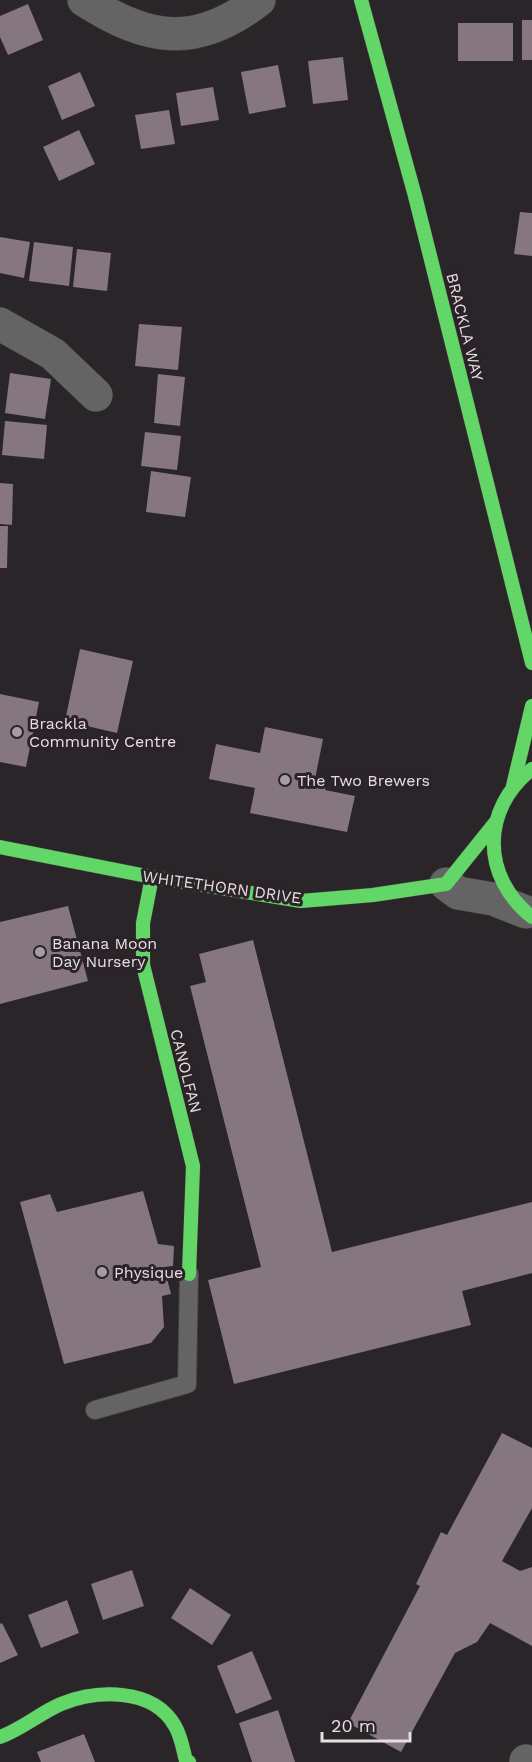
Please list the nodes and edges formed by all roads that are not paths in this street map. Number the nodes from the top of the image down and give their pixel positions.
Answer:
1 (84, 0) edge
2 (259, 0) edge
3 (361, 0) edge
4 (0, 324) edge
5 (96, 395) dead end
6 (532, 663) edge
7 (532, 706) edge
8 (532, 769) edge
9 (513, 786) junction
10 (495, 823) junction
11 (0, 847) edge
12 (152, 878) junction
13 (446, 884) junction
14 (529, 915) edge
15 (189, 1274) joint
16 (95, 1410) dead end
17 (0, 1737) edge
18 (183, 1762) edge

1 - 2 street
3 - 6 street, BRACKLA WAY
4 - 5 street
7 - 9 street
8 - 9 street
9 - 10 street
10 - 13 street
10 - 14 street
11 - 12 street, WHITETHORN DRIVE
12 - 13 street, WHITETHORN DRIVE
12 - 15 street, CANOLFAN
13 - 14 street
15 - 16 lane
17 - 18 street

